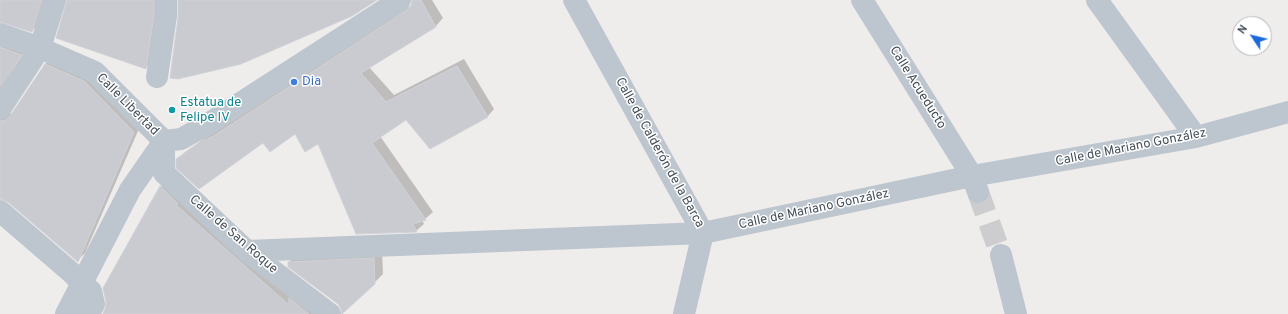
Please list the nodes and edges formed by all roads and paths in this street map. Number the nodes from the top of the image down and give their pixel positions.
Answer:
1 (55, 0) edge
2 (166, 0) edge
3 (400, 0) edge
4 (574, 0) edge
5 (862, 0) edge
6 (1097, 0) edge
7 (0, 34) edge
8 (40, 48) junction
9 (157, 77) dead end
10 (0, 109) edge
11 (1288, 112) edge
12 (1196, 137) junction
13 (164, 141) junction
14 (975, 184) junction
15 (0, 211) edge
16 (703, 233) junction
17 (248, 251) junction
18 (1001, 255) tunnel mouth
19 (82, 284) junction
20 (66, 314) edge
21 (89, 314) edge
22 (330, 314) edge
23 (684, 314) edge
24 (1016, 314) edge

1 - 8 street
2 - 9 street
3 - 13 street
4 - 16 street, Calle de Calderón de la Barca
5 - 14 street, Calle Acueducto
6 - 12 street
7 - 8 street, Calle Libertad
8 - 10 street
8 - 13 street, Calle Libertad
11 - 12 street, Calle de Mariano González
12 - 14 street, Calle de Mariano González
13 - 17 street, Calle de San Roque
13 - 19 street
14 - 16 street, Calle de Mariano González
15 - 19 street
16 - 17 street, Calle de Mariano González
16 - 23 street, Calle de Calderón de la Barca
17 - 22 street, Calle de San Roque
18 - 24 street
19 - 20 street
19 - 21 street

